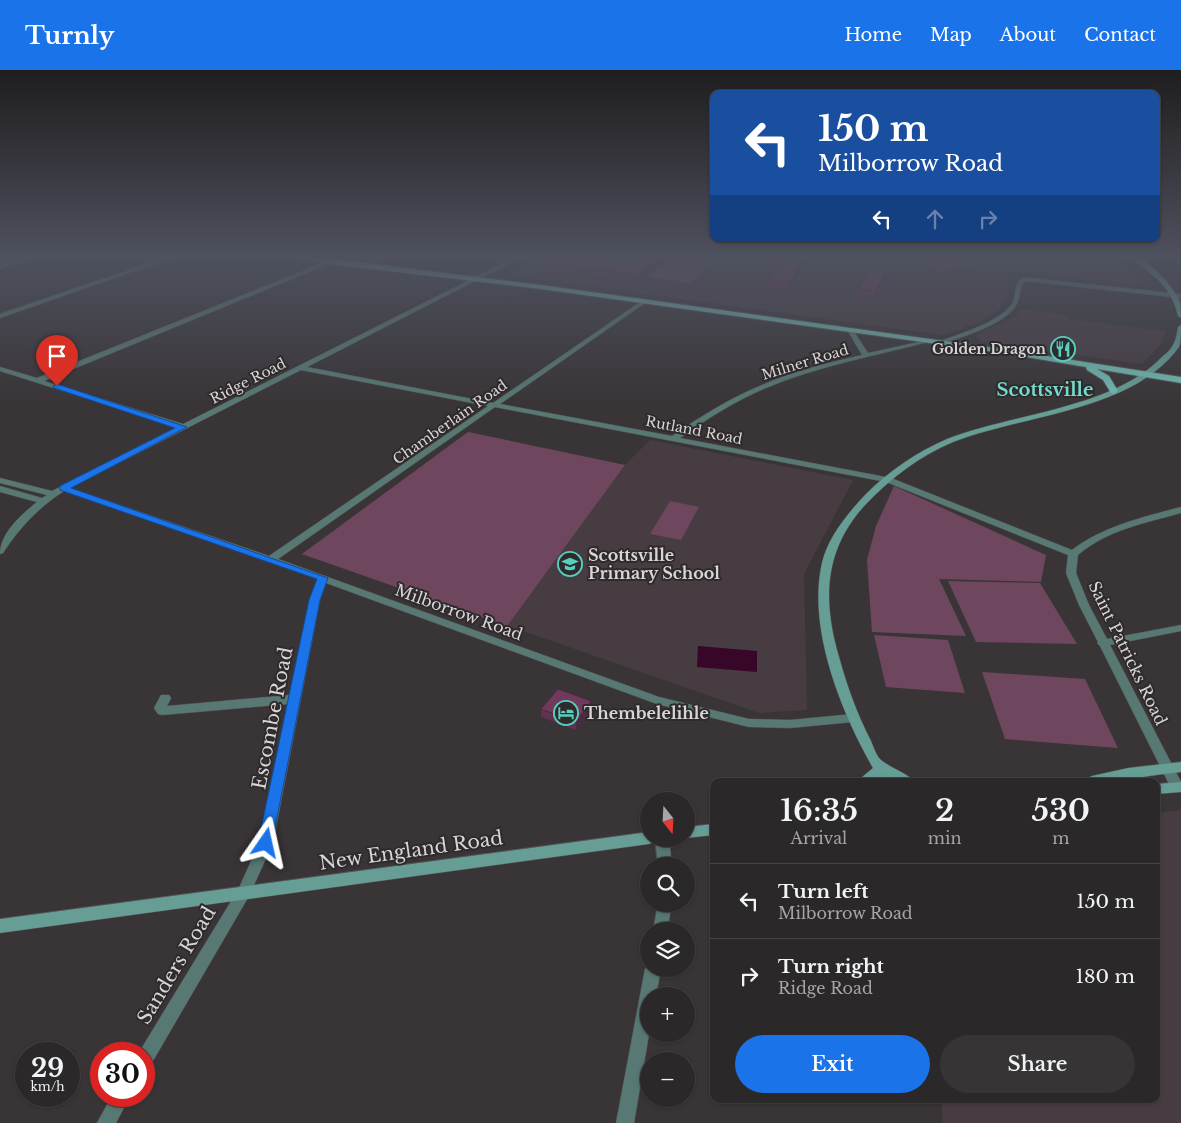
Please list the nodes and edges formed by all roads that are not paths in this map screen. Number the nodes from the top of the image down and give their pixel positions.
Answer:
1 (35, 304) edge
2 (225, 304) edge
3 (427, 304) edge
4 (640, 304) edge
5 (658, 304) edge
6 (1013, 304) edge
7 (0, 316) edge
8 (1181, 327) edge
9 (851, 331) junction
10 (926, 341) junction
11 (940, 343) junction
12 (1002, 351) junction
13 (866, 356) junction
14 (1082, 364) junction
15 (300, 368) junction
16 (0, 370) edge
17 (1148, 373) junction
18 (1181, 378) edge
19 (39, 380) junction
20 (1114, 391) junction
21 (498, 404) junction
22 (182, 427) junction
23 (673, 439) junction
24 (0, 480) edge
25 (888, 480) junction
26 (63, 488) junction
27 (0, 489) edge
28 (53, 494) junction
29 (43, 501) junction
30 (1181, 510) edge
31 (0, 550) edge
32 (1073, 554) junction
33 (270, 560) junction
34 (323, 578) junction
35 (1181, 628) edge
36 (1102, 643) junction
37 (165, 698) dead end
38 (295, 699) junction
39 (853, 718) junction
40 (1181, 767) edge
41 (1168, 768) junction
42 (879, 770) edge
43 (869, 778) edge
44 (899, 778) edge
45 (1106, 778) edge
46 (1180, 788) edge
47 (1160, 789) edge
48 (710, 830) edge
49 (695, 832) edge
50 (640, 839) edge
51 (244, 892) junction
52 (0, 926) edge
53 (652, 977) edge
54 (155, 1042) edge
55 (115, 1107) edge
56 (106, 1123) edge
57 (625, 1123) edge

1 - 7 street
2 - 19 street
3 - 15 street, Ridge Road
4 - 21 street, Chamberlain Road
5 - 9 main road
6 - 11 street
8 - 17 street
9 - 10 main road
9 - 13 street
10 - 11 main road
10 - 13 street, Milner Road
11 - 12 main road
12 - 14 main road
12 - 17 main road
13 - 23 street, Milner Road
14 - 17 main road
14 - 20 main road
15 - 21 street, Rutland Road
15 - 22 street, Ridge Road
16 - 19 street
17 - 18 main road
17 - 20 street
19 - 22 street
20 - 25 street
21 - 23 street, Rutland Road
21 - 33 street, Chamberlain Road
22 - 26 street, Ridge Road
23 - 25 street, Rutland Road
24 - 28 street
25 - 32 street, Rutland Road
25 - 39 street
26 - 28 street, Ridge Road
26 - 33 street, Milborrow Road
27 - 29 street
28 - 29 street, Ridge Road
29 - 31 street, Ridge Road
30 - 32 street
32 - 36 street, Saint Patricks Road
33 - 34 street, Milborrow Road
34 - 38 street, Escombe Road
34 - 39 street, Milborrow Road
35 - 36 street
36 - 41 street, Saint Patricks Road
37 - 38 street
38 - 51 street, Escombe Road
39 - 42 street
40 - 41 street
41 - 45 street
41 - 46 street, Saint Patricks Road
42 - 43 street
42 - 44 street
46 - 47 street
48 - 49 street
50 - 51 street, New England Road
51 - 52 street, New England Road
51 - 54 street, Sanders Road
53 - 57 street
55 - 56 street

